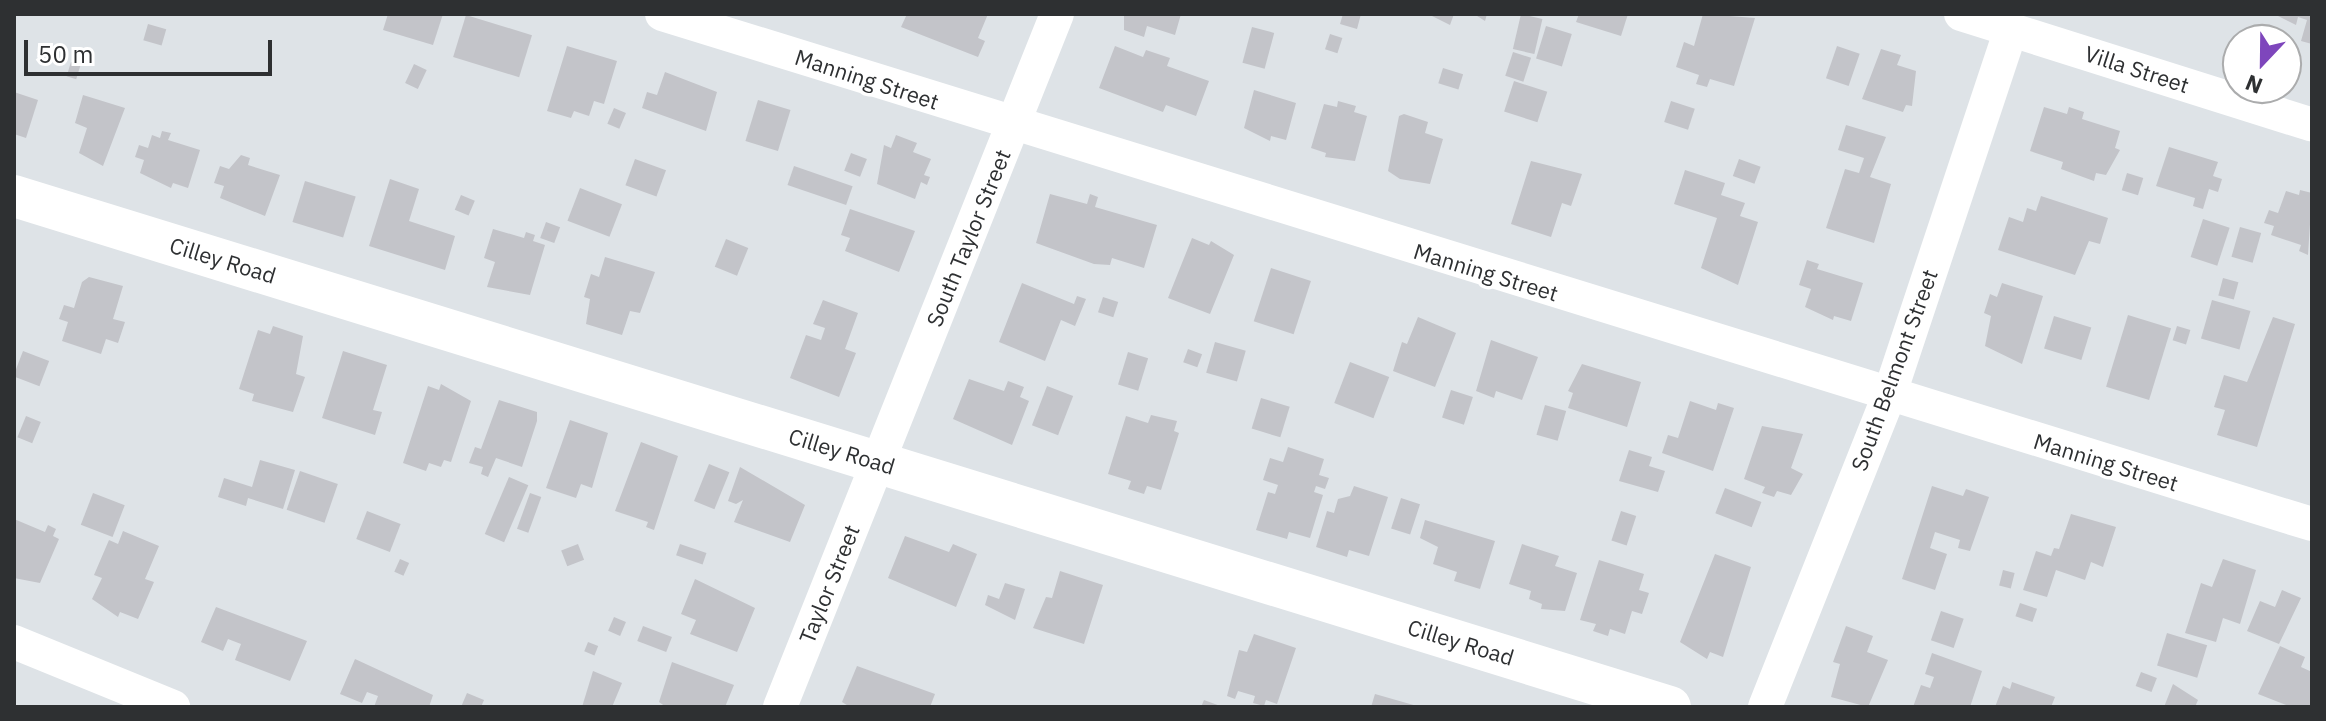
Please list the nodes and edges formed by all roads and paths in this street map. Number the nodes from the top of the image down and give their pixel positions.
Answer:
1 (662, 14) edge
2 (1057, 14) edge
3 (1961, 14) edge
4 (2011, 29) junction
5 (1013, 125) junction
6 (2312, 125) edge
7 (14, 196) edge
8 (1889, 396) junction
9 (878, 462) junction
10 (2312, 524) edge
11 (14, 642) edge
12 (173, 707) edge
13 (780, 707) edge
14 (1670, 707) edge
15 (1765, 707) edge

1 - 5 street, Manning Street
2 - 5 street, South Taylor Street
3 - 4 street, Villa Street
4 - 6 street, Villa Street
4 - 8 street, South Belmont Street
5 - 8 street, Manning Street
5 - 9 street, South Taylor Street
7 - 9 street, Cilley Road
8 - 10 street, Manning Street
8 - 15 street, South Belmont Street
9 - 13 street, Taylor Street
9 - 14 street, Cilley Road
11 - 12 street

